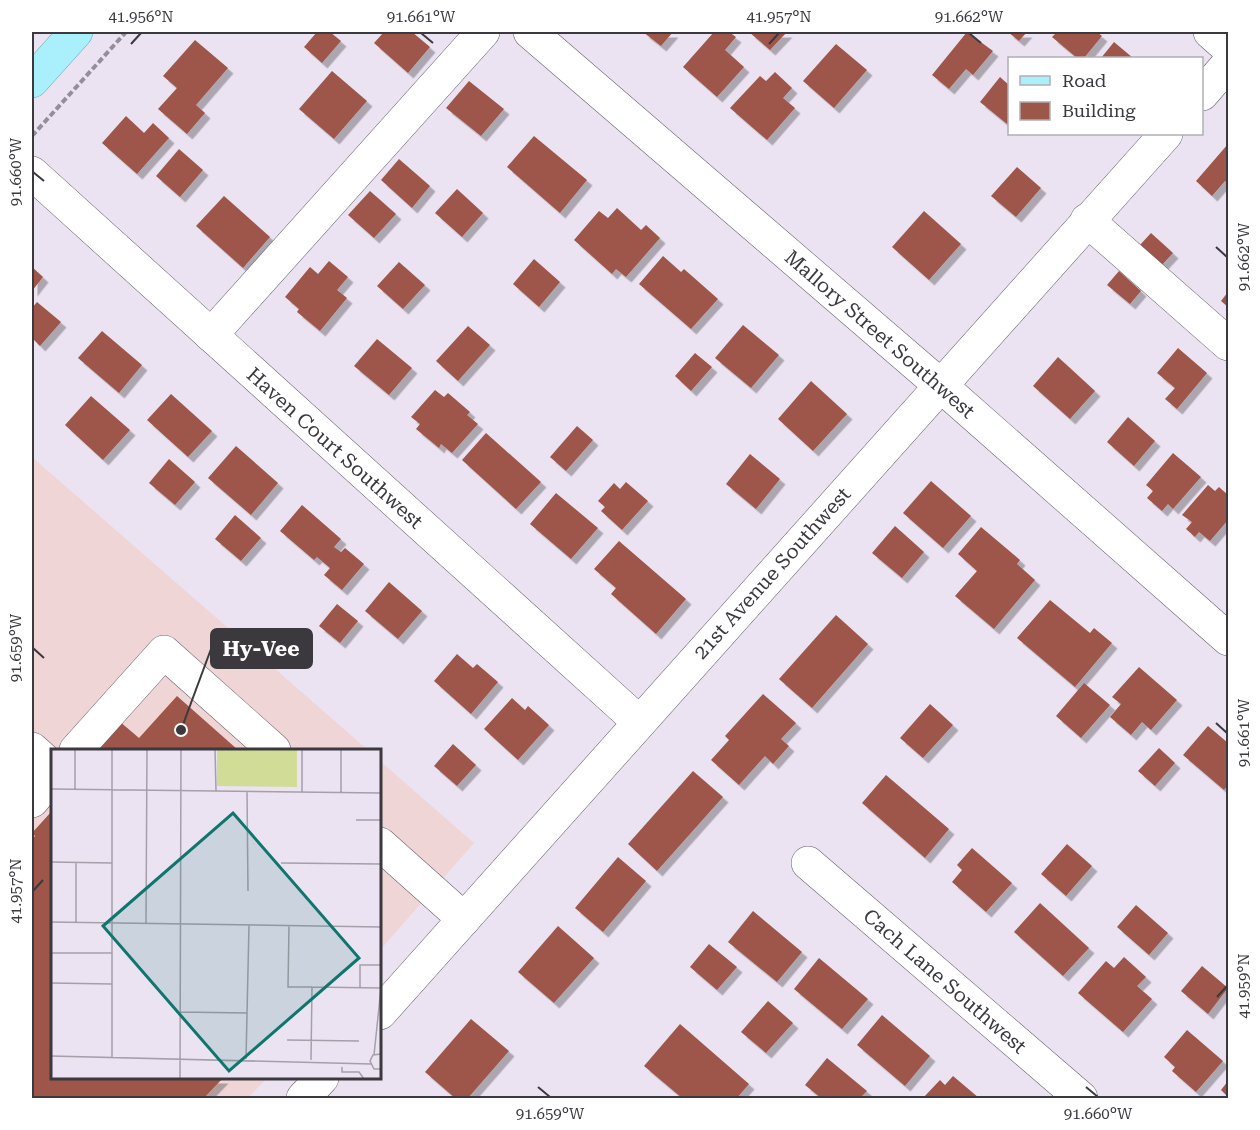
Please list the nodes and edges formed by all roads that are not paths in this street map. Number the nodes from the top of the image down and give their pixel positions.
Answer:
1 (76, 32) edge
2 (483, 32) edge
3 (530, 32) edge
4 (1210, 32) edge
5 (1228, 48) edge
6 (1228, 64) edge
7 (32, 81) edge
8 (1203, 93) edge
9 (1165, 135) edge
10 (32, 173) edge
11 (1087, 220) junction
12 (211, 335) junction
13 (1228, 344) edge
14 (940, 385) junction
15 (1228, 639) edge
16 (639, 722) junction
17 (32, 749) edge
18 (77, 749) edge
19 (273, 749) edge
20 (51, 766) edge
21 (51, 778) edge
22 (32, 801) edge
23 (381, 845) edge
24 (808, 863) dead end
25 (464, 919) junction
26 (381, 1012) edge
27 (320, 1079) edge
28 (303, 1098) edge
29 (1081, 1098) edge

1 - 7 main road
2 - 12 street
3 - 14 street, Mallory Street Southwest
4 - 5 street
6 - 8 street
9 - 11 street, 21st Avenue Southwest
10 - 12 street, Haven Court Southwest
11 - 13 street
11 - 14 street, 21st Avenue Southwest
12 - 16 street, Haven Court Southwest
14 - 15 street, Mallory Street Southwest
14 - 16 street, 21st Avenue Southwest
16 - 25 street, 21st Avenue Southwest
17 - 20 street
18 - 19 street
21 - 22 street
23 - 25 street
24 - 29 street, Cach Lane Southwest
25 - 26 street, 21st Avenue Southwest
27 - 28 street

